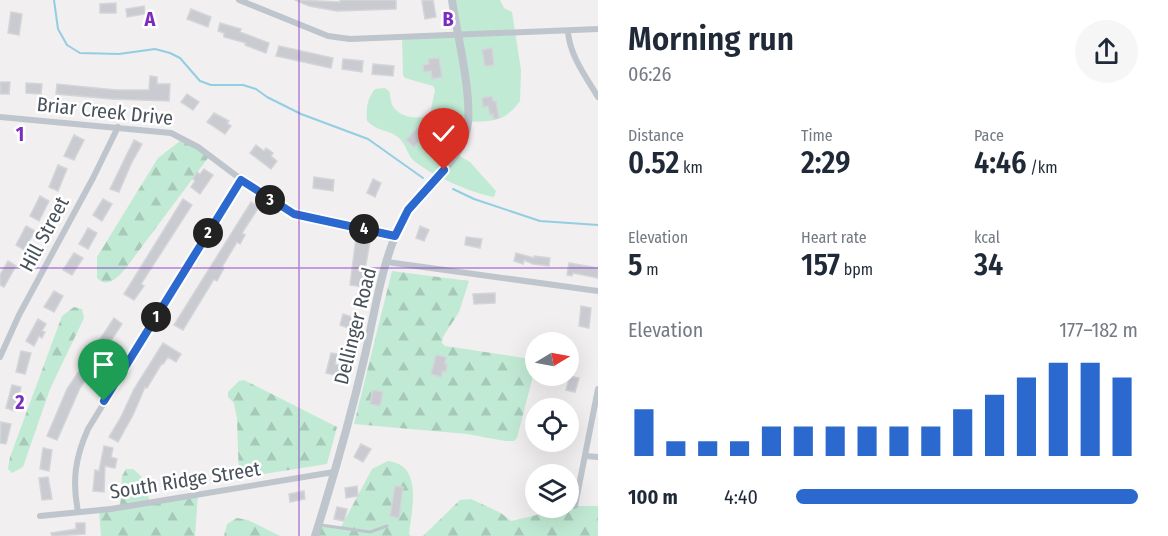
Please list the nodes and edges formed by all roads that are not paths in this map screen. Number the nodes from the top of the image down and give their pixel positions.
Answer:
1 (238, 0) edge
2 (452, 0) edge
3 (598, 29) edge
4 (568, 32) junction
5 (458, 36) junction
6 (598, 97) edge
7 (0, 117) edge
8 (118, 127) junction
9 (241, 180) junction
10 (395, 236) junction
11 (387, 262) junction
12 (598, 291) edge
13 (0, 357) edge
14 (598, 389) edge
15 (585, 456) junction
16 (598, 457) edge
17 (334, 472) junction
18 (579, 486) edge
19 (78, 512) junction
20 (40, 516) dead end
21 (319, 524) junction
22 (387, 526) dead end
23 (315, 536) edge

1 - 5 street
2 - 5 street, Dellinger Road
3 - 4 street
4 - 5 street
4 - 6 street
5 - 10 street, Dellinger Road
7 - 8 street, Briar Creek Drive
8 - 9 street, Briar Creek Drive
8 - 13 street, Hill Street
9 - 10 street, Briar Creek Drive
9 - 19 street
10 - 11 street, Dellinger Road
11 - 12 street
11 - 17 street, Dellinger Road
14 - 15 street
15 - 16 street
15 - 18 street
17 - 19 street, South Ridge Street
17 - 21 street, Dellinger Road
19 - 20 street, South Ridge Street
21 - 22 lane
21 - 23 street, Dellinger Road

